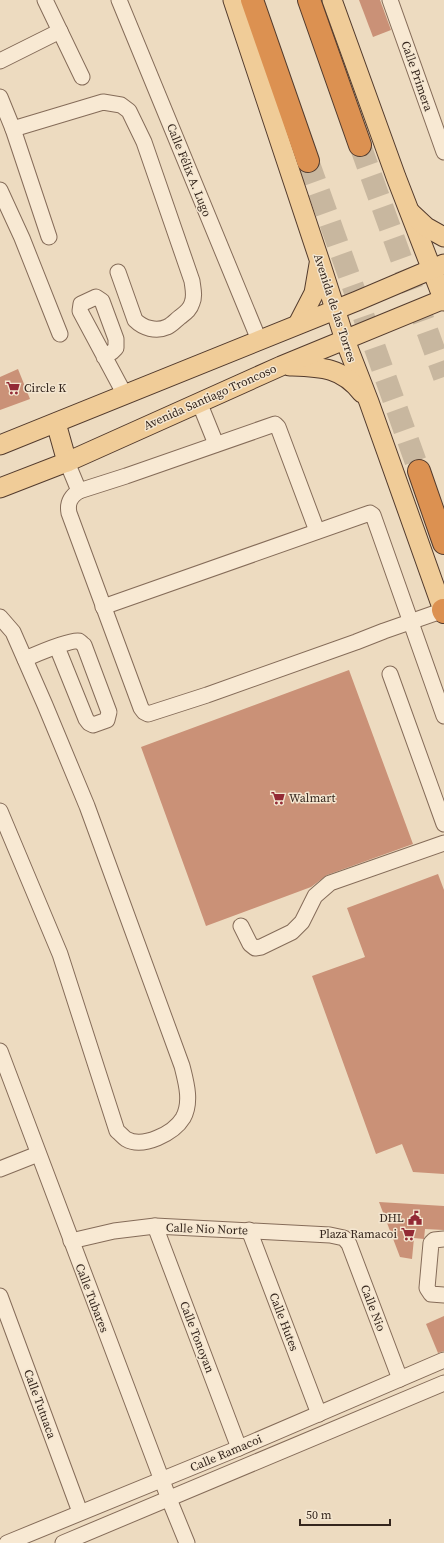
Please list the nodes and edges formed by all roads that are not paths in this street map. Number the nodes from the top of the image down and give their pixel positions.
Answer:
1 (45, 0) edge
2 (119, 0) edge
3 (232, 0) edge
4 (252, 0) edge
5 (309, 0) edge
6 (332, 0) edge
7 (390, 0) edge
8 (60, 31) junction
9 (0, 61) edge
10 (82, 77) dead end
11 (0, 97) edge
12 (13, 129) junction
13 (360, 145) tunnel mouth
14 (444, 152) edge
15 (308, 161) tunnel mouth
16 (0, 190) edge
17 (410, 212) junction
18 (6, 218) edge
19 (49, 237) dead end
20 (444, 237) edge
21 (319, 258) junction
22 (438, 266) edge
23 (118, 272) dead end
24 (444, 300) edge
25 (335, 309) junction
26 (298, 324) junction
27 (60, 334) dead end
28 (259, 340) junction
29 (345, 340) junction
30 (104, 357) dead end
31 (281, 366) junction
32 (125, 395) junction
33 (199, 402) junction
34 (368, 402) junction
35 (56, 423) junction
36 (216, 444) junction
37 (0, 445) edge
38 (67, 462) junction
39 (419, 471) tunnel mouth
40 (0, 488) edge
41 (79, 491) junction
42 (317, 531) junction
43 (444, 543) edge
44 (103, 607) junction
45 (444, 611) edge
46 (0, 617) edge
47 (410, 621) junction
48 (57, 646) junction
49 (25, 659) junction
50 (390, 674) dead end
51 (444, 716) edge
52 (0, 811) edge
53 (444, 824) edge
54 (444, 843) edge
55 (241, 926) dead end
56 (0, 1051) edge
57 (38, 1154) junction
58 (0, 1169) edge
59 (155, 1226) junction
60 (249, 1230) junction
61 (344, 1238) joint
62 (444, 1239) edge
63 (71, 1241) junction
64 (444, 1295) edge
65 (0, 1296) edge
66 (444, 1360) edge
67 (400, 1379) junction
68 (444, 1383) edge
69 (319, 1414) junction
70 (239, 1448) junction
71 (162, 1480) junction
72 (169, 1499) junction
73 (80, 1512) junction
74 (7, 1543) edge
75 (64, 1543) edge
76 (187, 1543) edge

1 - 8 street
2 - 28 street, Calle Félix A. Lugo
3 - 21 main road, Avenida de las Torres
4 - 15 highway
5 - 13 highway
6 - 17 main road
7 - 14 street, Calle Primera
8 - 9 street
8 - 10 street
11 - 12 street
12 - 19 street
12 - 23 street
16 - 18 street
17 - 20 main road
17 - 22 main road
18 - 27 street
21 - 25 main road, Avenida de las Torres
21 - 26 main road
22 - 24 main road
22 - 25 main road
24 - 29 main road, Avenida Santiago Troncoso
25 - 26 main road
25 - 29 main road, Avenida de las Torres
26 - 28 main road
28 - 32 main road
29 - 31 main road, Avenida Santiago Troncoso
29 - 34 main road, Avenida de las Torres
30 - 32 street
31 - 33 main road, Avenida Santiago Troncoso
31 - 34 main road
32 - 35 main road
33 - 36 street
33 - 38 main road, Avenida Santiago Troncoso
34 - 45 main road, Avenida de las Torres
35 - 37 main road
35 - 38 main road
36 - 41 street
36 - 42 street
38 - 40 main road, Avenida Santiago Troncoso
38 - 41 street
39 - 43 highway
41 - 44 street
42 - 44 street
42 - 47 street
44 - 47 street
45 - 47 street
46 - 49 street
47 - 51 street
48 - 48 street
48 - 49 street
49 - 52 street
50 - 53 street
54 - 55 street
56 - 57 street, Calle Tubares
57 - 58 street
57 - 63 street, Calle Tubares
59 - 60 street, Calle Nio Norte
59 - 63 street, Calle Nio Norte
59 - 70 street, Calle Tonoyan
60 - 61 street, Calle Nio Norte
60 - 69 street, Calle Hutes
61 - 67 street, Calle Nio
62 - 64 street
63 - 71 street, Calle Tubares
65 - 73 street, Calle Tutuaca
66 - 67 street, Calle Ramacoi
67 - 69 street, Calle Ramacoi
68 - 72 street, Calle Ramacoi
69 - 70 street, Calle Ramacoi
70 - 71 street, Calle Ramacoi
71 - 72 street, Calle Tubares
71 - 73 street, Calle Ramacoi
72 - 75 street, Calle Ramacoi
72 - 76 street, Calle Tubares
73 - 74 street, Calle Ramacoi

